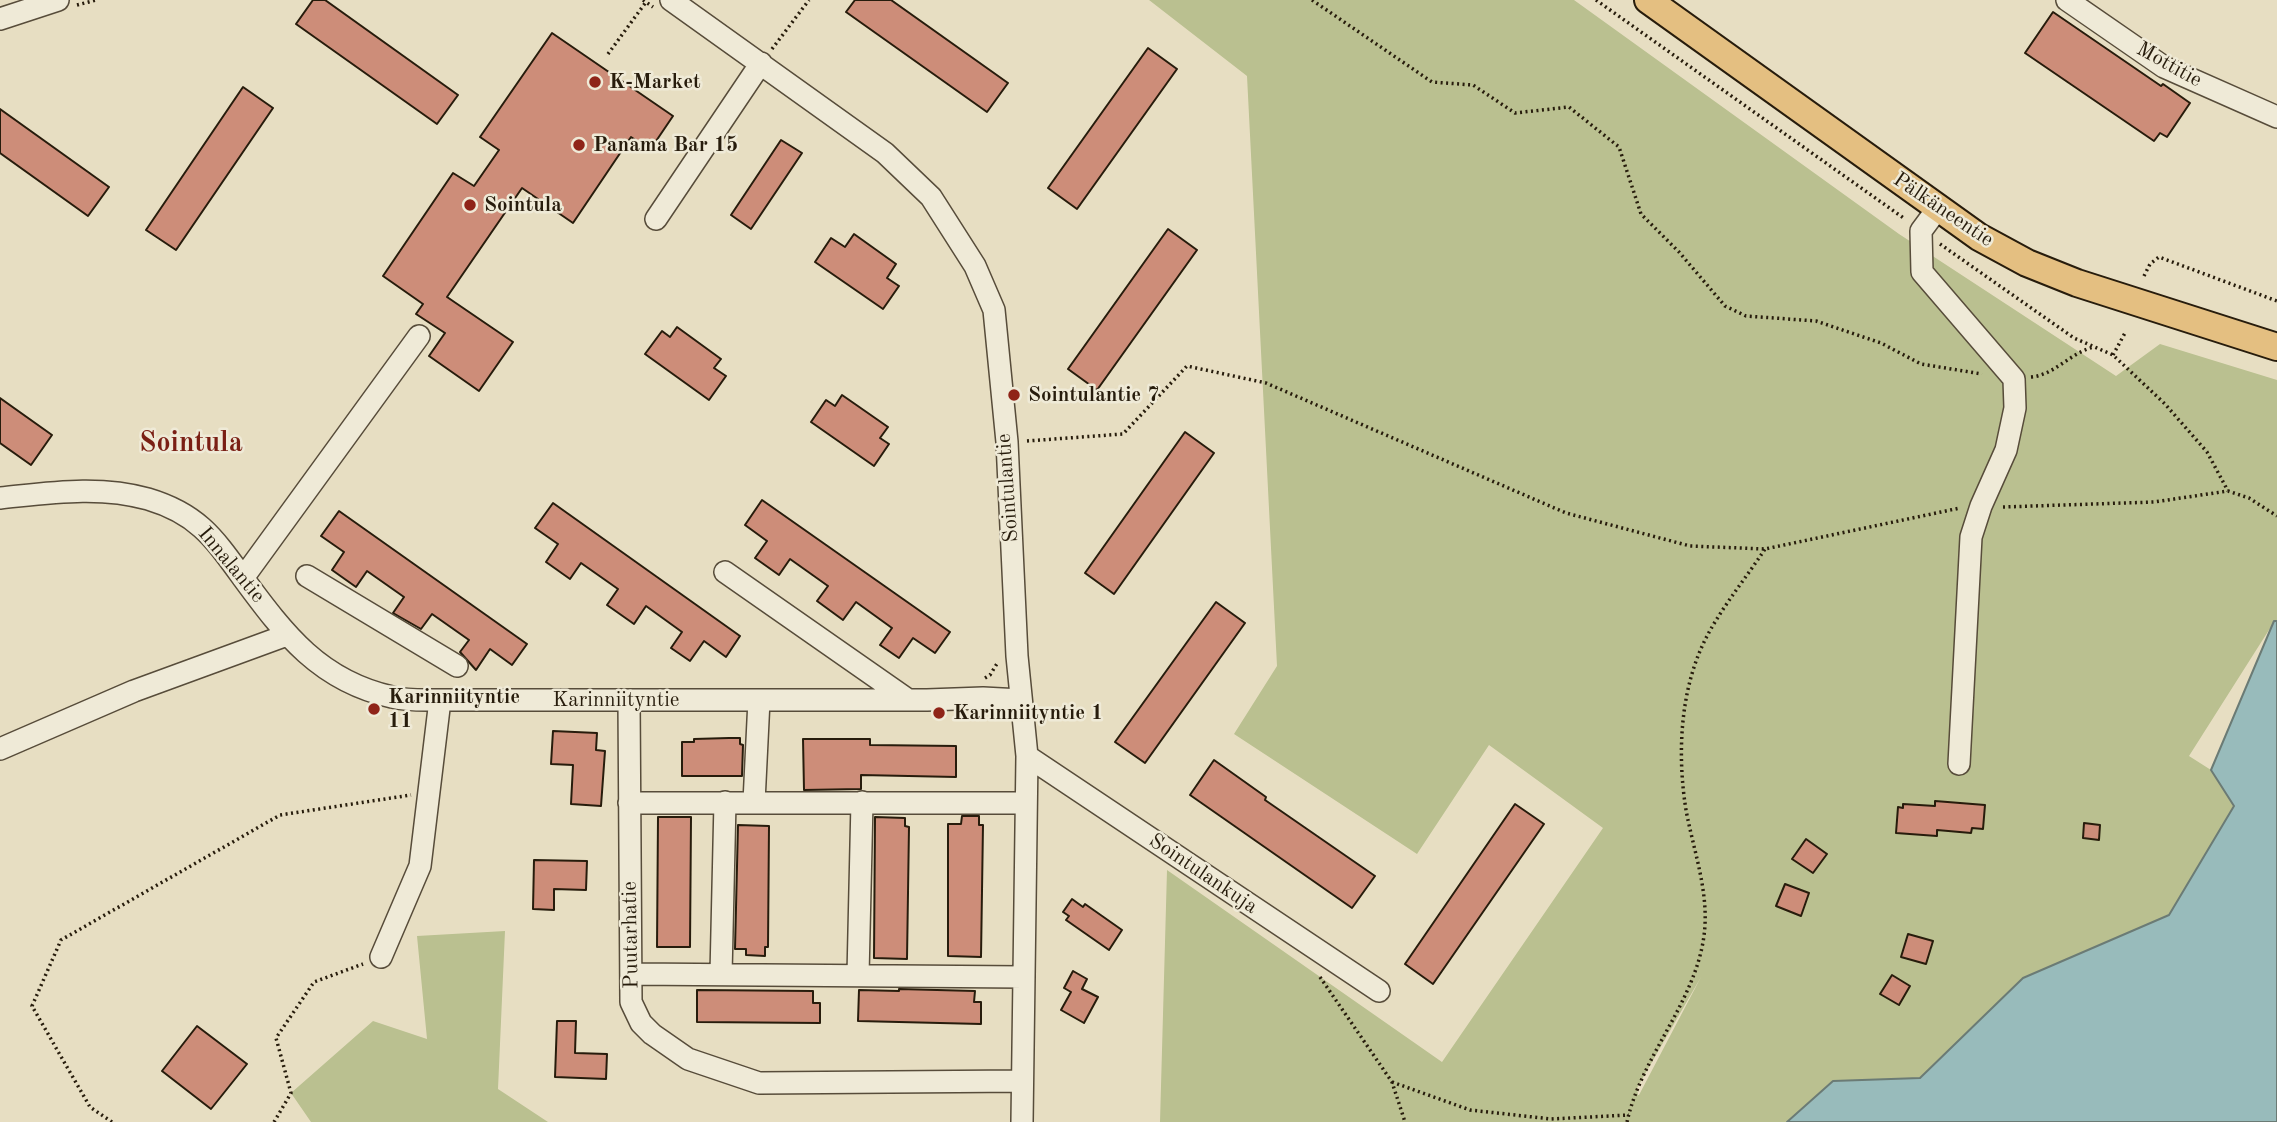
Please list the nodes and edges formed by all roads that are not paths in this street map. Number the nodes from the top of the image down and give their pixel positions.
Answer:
1 (58, 0) edge
2 (1648, 0) edge
3 (2067, 0) edge
4 (663, 4) edge
5 (0, 19) edge
6 (761, 64) junction
7 (2277, 117) edge
8 (1938, 208) junction
9 (656, 219) dead end
10 (419, 336) dead end
11 (2277, 347) edge
12 (0, 498) edge
13 (725, 572) dead end
14 (307, 576) dead end
15 (243, 578) junction
16 (287, 635) junction
17 (457, 666) dead end
18 (907, 699) junction
19 (440, 700) junction
20 (629, 700) junction
21 (759, 700) junction
22 (1021, 700) junction
23 (0, 748) edge
24 (1027, 756) junction
25 (1959, 764) dead end
26 (725, 802) junction
27 (754, 802) junction
28 (862, 802) junction
29 (629, 803) junction
30 (1026, 803) junction
31 (381, 957) road end
32 (631, 974) junction
33 (721, 974) junction
34 (858, 975) junction
35 (1024, 977) junction
36 (1379, 991) dead end
37 (1022, 1081) junction
38 (1022, 1122) edge

1 - 5 street
2 - 8 main road, Pälkäneentie
3 - 7 street, Mottitie
4 - 6 street, Sointulantie
6 - 9 street
6 - 22 street, Sointulantie
8 - 11 main road, Pälkäneentie
8 - 25 street
10 - 15 street
12 - 15 street, Innalantie
13 - 18 street
14 - 17 street
15 - 16 street, Innalantie
16 - 19 street, Karinniityntie
16 - 23 street
18 - 21 street, Karinniityntie
18 - 22 street, Karinniityntie
19 - 20 street, Karinniityntie
19 - 31 street
20 - 21 street, Karinniityntie
20 - 29 street, Puutarhatie
21 - 27 street
22 - 24 street, Sointulantie
24 - 30 street, Sointulantie
24 - 36 street, Sointulankuja
26 - 27 street
26 - 29 street
26 - 33 street
27 - 28 street
28 - 30 street
28 - 34 street
29 - 32 street, Puutarhatie
30 - 35 street, Sointulantie
32 - 33 street
32 - 37 street, Puutarhatie
33 - 34 street
34 - 35 street
35 - 37 street, Sointulantie
37 - 38 street, Sointulantie

